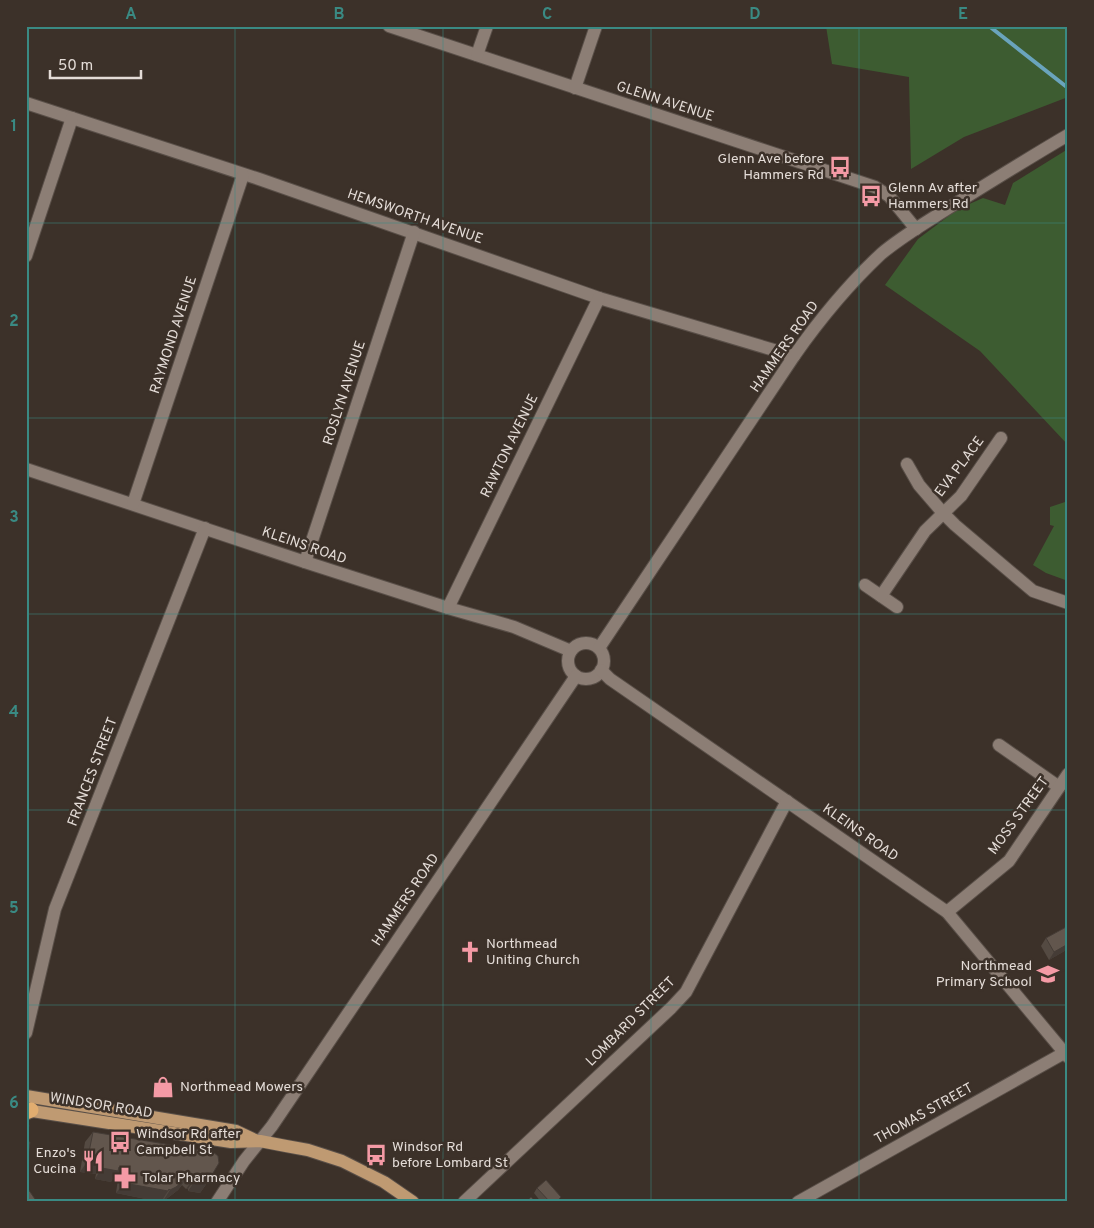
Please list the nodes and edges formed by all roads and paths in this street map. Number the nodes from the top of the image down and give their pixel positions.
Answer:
1 (389, 26) edge
2 (487, 26) edge
3 (596, 26) edge
4 (477, 55) junction
5 (575, 88) junction
6 (26, 103) edge
7 (72, 118) junction
8 (1068, 135) edge
9 (243, 175) junction
10 (916, 229) junction
11 (414, 232) junction
12 (26, 256) edge
13 (599, 298) junction
14 (794, 356) junction
15 (1001, 438) dead end
16 (907, 464) dead end
17 (26, 469) edge
18 (133, 504) junction
19 (943, 513) junction
20 (205, 528) junction
21 (305, 562) junction
22 (865, 585) dead end
23 (881, 596) junction
24 (1068, 603) edge
25 (897, 607) dead end
26 (448, 608) junction
27 (598, 648) junction
28 (571, 652) junction
29 (602, 670) junction
30 (576, 676) junction
31 (999, 745) dead end
32 (1068, 774) edge
33 (1059, 787) junction
34 (786, 801) junction
35 (947, 912) junction
36 (26, 1033) edge
37 (1066, 1055) edge
38 (27, 1107) edge
39 (260, 1142) junction
40 (217, 1202) edge
41 (413, 1202) edge
42 (464, 1202) edge
43 (798, 1202) edge

1 - 4 street, GLENN AVENUE
2 - 4 street
3 - 5 street
4 - 5 street, GLENN AVENUE
5 - 10 street, GLENN AVENUE
6 - 7 street, HEMSWORTH AVENUE
7 - 9 street, HEMSWORTH AVENUE
7 - 12 street
8 - 10 street, HAMMERS ROAD
9 - 11 street, HEMSWORTH AVENUE
9 - 18 street, RAYMOND AVENUE
10 - 14 street, HAMMERS ROAD
11 - 13 street, HEMSWORTH AVENUE
11 - 21 street, ROSLYN AVENUE
13 - 14 street, HEMSWORTH AVENUE
13 - 26 street, RAWTON AVENUE
14 - 27 street, HAMMERS ROAD
15 - 19 street, EVA PLACE
16 - 19 street
17 - 18 street, KLEINS ROAD
18 - 20 street, KLEINS ROAD
19 - 23 street, EVA PLACE
19 - 24 street
20 - 21 street, KLEINS ROAD
20 - 36 street, FRANCES STREET
21 - 26 street, KLEINS ROAD
22 - 23 street
23 - 25 street
26 - 28 street, KLEINS ROAD
27 - 28 street
27 - 29 street
28 - 30 street
29 - 30 street
29 - 34 street, KLEINS ROAD
30 - 39 street, HAMMERS ROAD
31 - 33 street
32 - 33 street, MOSS STREET
33 - 35 street, MOSS STREET
34 - 35 street, KLEINS ROAD
34 - 42 street, LOMBARD STREET
35 - 37 street, KLEINS ROAD
37 - 43 street, THOMAS STREET
38 - 39 main road, WINDSOR ROAD
39 - 40 street, HAMMERS ROAD
39 - 41 main road, WINDSOR ROAD

